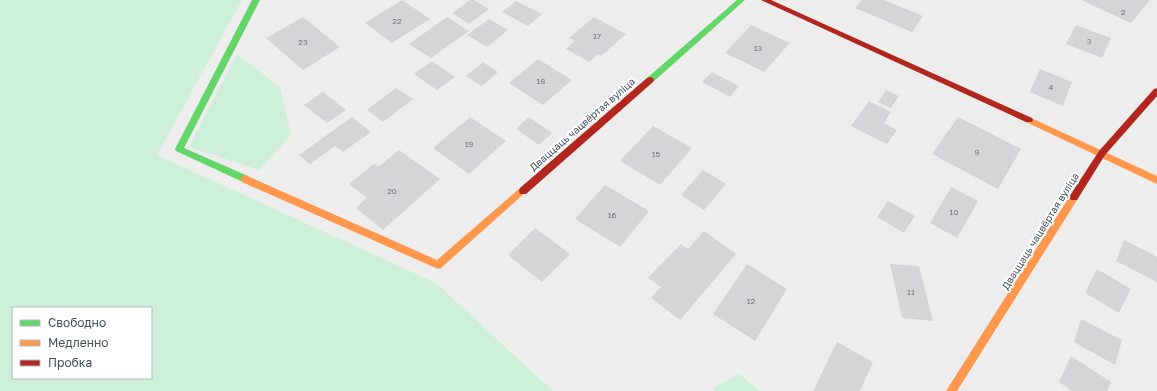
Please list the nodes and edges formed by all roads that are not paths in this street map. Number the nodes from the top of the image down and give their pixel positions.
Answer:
1 (256, 0) edge
2 (741, 0) edge
3 (765, 0) edge
4 (1157, 91) edge
5 (1102, 153) junction
6 (1157, 180) edge
7 (951, 391) edge

1 - 2 street, Дваццаць чацвёртая вуліца
3 - 5 street
4 - 5 street, Дваццаць чацвёртая вуліца
5 - 6 street
5 - 7 street, Дваццаць чацвёртая вуліца

